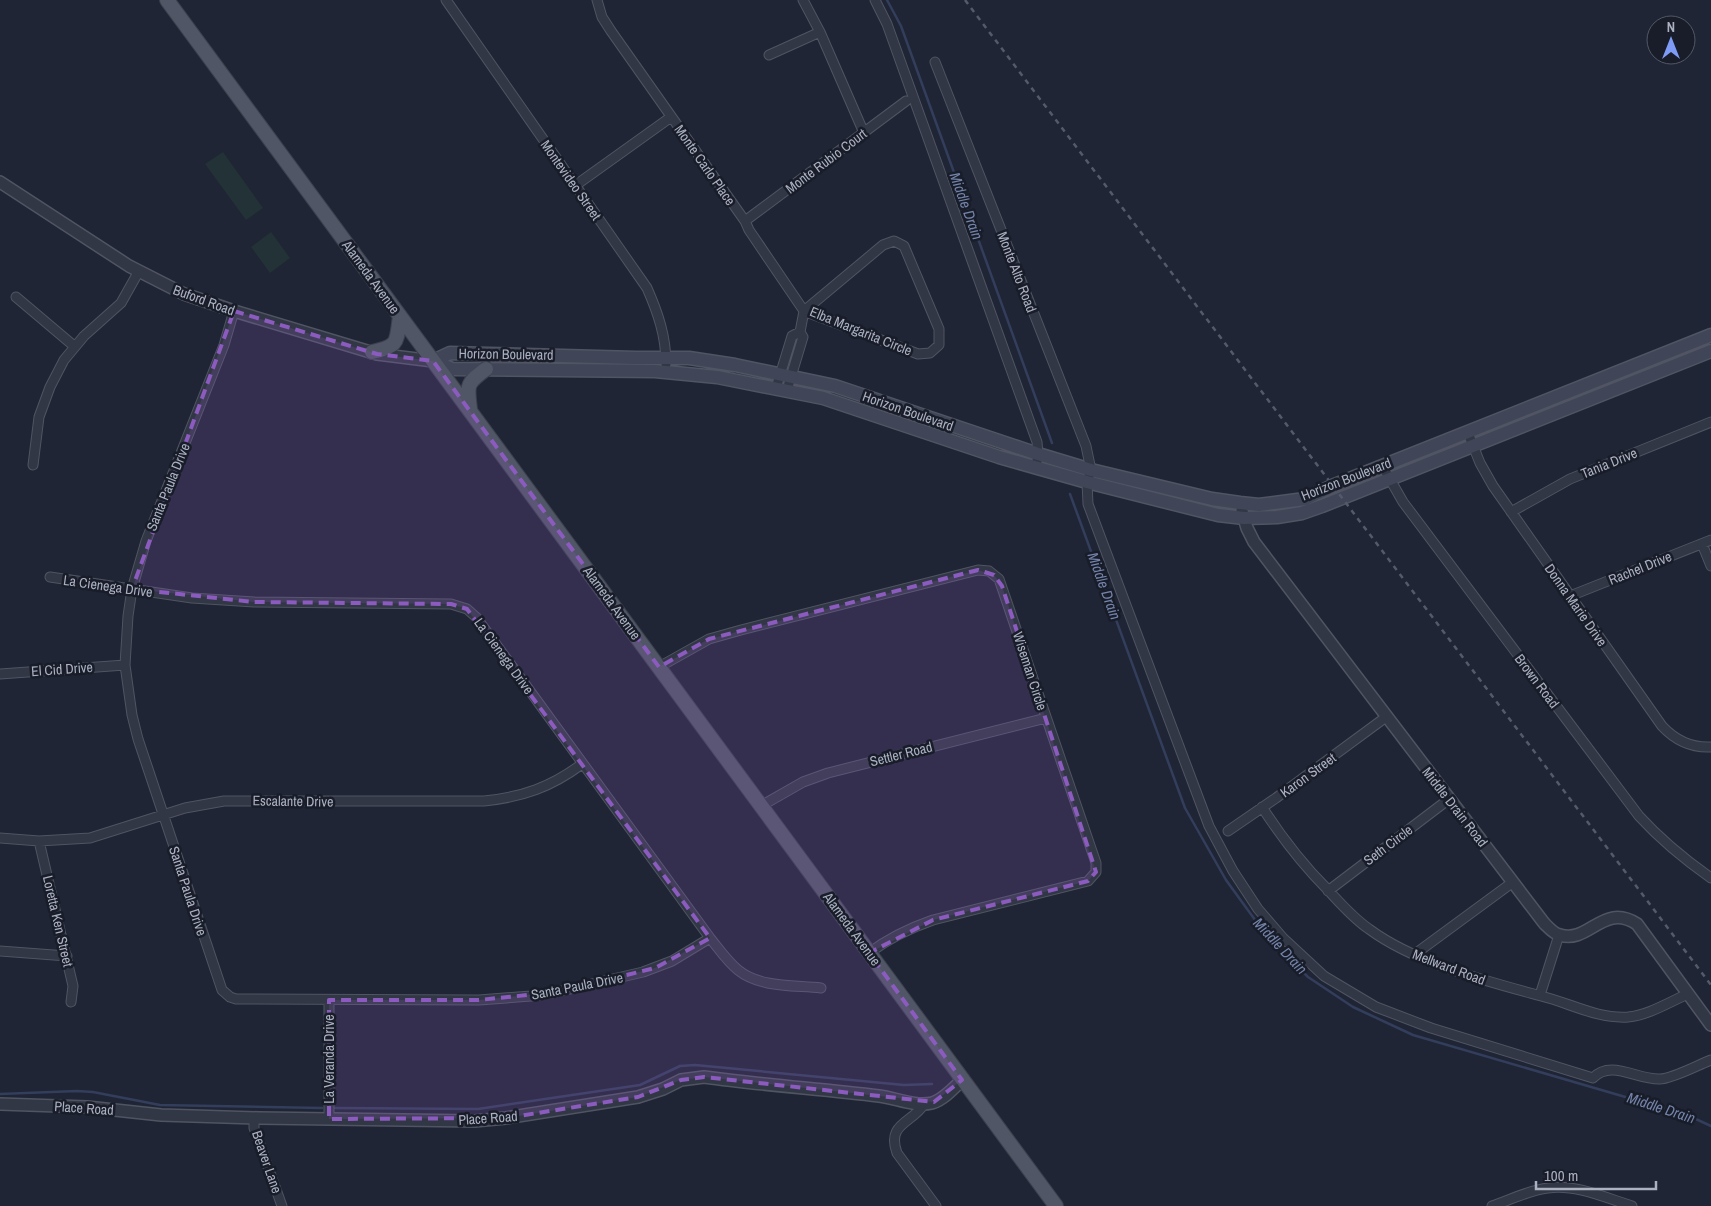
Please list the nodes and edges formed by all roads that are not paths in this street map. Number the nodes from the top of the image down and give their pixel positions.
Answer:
1 (167, 0) edge
2 (446, 0) edge
3 (597, 0) edge
4 (803, 0) edge
5 (875, 0) edge
6 (820, 32) junction
7 (769, 56) dead end
8 (935, 62) dead end
9 (906, 101) dead end
10 (671, 117) junction
11 (864, 133) junction
12 (0, 182) edge
13 (576, 185) junction
14 (745, 221) junction
15 (139, 271) junction
16 (16, 297) dead end
17 (234, 311) junction
18 (804, 311) junction
19 (400, 316) junction
20 (1711, 335) edge
21 (74, 346) junction
22 (1711, 351) edge
23 (372, 352) junction
24 (666, 358) junction
25 (432, 361) junction
26 (486, 369) junction
27 (665, 372) junction
28 (785, 375) junction
29 (782, 389) junction
30 (470, 412) junction
31 (1711, 422) edge
32 (1468, 432) junction
33 (1473, 445) junction
34 (1038, 454) junction
35 (34, 465) dead end
36 (1383, 467) junction
37 (1036, 468) junction
38 (1091, 470) junction
39 (1390, 479) junction
40 (1087, 482) junction
41 (1240, 503) junction
42 (1510, 512) junction
43 (1244, 518) junction
44 (1707, 542) edge
45 (1711, 566) edge
46 (50, 577) dead end
47 (132, 589) junction
48 (1570, 596) junction
49 (125, 665) junction
50 (659, 667) junction
51 (0, 674) edge
52 (1386, 717) junction
53 (1046, 718) junction
54 (1711, 747) edge
55 (582, 764) junction
56 (1449, 799) junction
57 (761, 806) junction
58 (1262, 807) junction
59 (163, 815) junction
60 (1228, 831) dead end
61 (0, 838) edge
62 (39, 841) junction
63 (1711, 878) edge
64 (1513, 882) junction
65 (1328, 891) junction
66 (1559, 935) junction
67 (710, 938) junction
68 (0, 951) edge
69 (869, 953) junction
70 (1415, 954) junction
71 (67, 956) junction
72 (821, 988) dead end
73 (1688, 994) junction
74 (1540, 995) junction
75 (329, 1000) junction
76 (71, 1002) dead end
77 (1711, 1025) edge
78 (1711, 1060) edge
79 (962, 1080) junction
80 (0, 1104) edge
81 (924, 1104) junction
82 (254, 1118) junction
83 (329, 1119) junction
84 (282, 1206) edge
85 (936, 1206) edge
86 (1056, 1206) edge
87 (1492, 1206) edge
88 (1632, 1206) edge

1 - 19 main road, Alameda Avenue
2 - 13 street, Montevideo Street
3 - 10 street, Monte Carlo Place
4 - 6 street
5 - 34 street
6 - 7 street
6 - 11 street
8 - 38 street, Monte Alto Road
9 - 11 street, Monte Rubio Court
10 - 13 street
10 - 14 street, Monte Carlo Place
11 - 14 street, Monte Rubio Court
12 - 15 street, Buford Road
13 - 24 street, Montevideo Street
14 - 18 street, Monte Carlo Place
15 - 17 street, Buford Road
15 - 21 street
16 - 21 street
17 - 23 street, Buford Road
17 - 47 street, Santa Paula Drive
18 - 18 street, Elba Margarita Circle
18 - 28 street
19 - 23 main road
19 - 25 main road, Alameda Avenue
20 - 32 main road, Horizon Boulevard
21 - 35 street
22 - 33 main road, Horizon Boulevard
23 - 25 street, Buford Road
24 - 25 main road, Horizon Boulevard
24 - 27 street, Montevideo Street
24 - 28 main road, Horizon Boulevard
25 - 26 main road, Horizon Boulevard
25 - 30 main road, Alameda Avenue
26 - 27 main road, Horizon Boulevard
26 - 30 main road
27 - 29 main road, Horizon Boulevard
28 - 29 street
28 - 34 main road, Horizon Boulevard
29 - 37 main road, Horizon Boulevard
30 - 50 main road, Alameda Avenue
31 - 42 street, Tania Drive
32 - 33 street, Donna Marie Drive
32 - 36 main road, Horizon Boulevard
33 - 39 main road, Horizon Boulevard
33 - 42 street, Donna Marie Drive
34 - 37 street
34 - 38 main road, Horizon Boulevard
36 - 39 street, Brown Road
36 - 41 main road, Horizon Boulevard
37 - 40 main road, Horizon Boulevard
38 - 40 street
38 - 41 main road, Horizon Boulevard
39 - 43 main road, Horizon Boulevard
39 - 63 street, Brown Road
40 - 43 main road, Horizon Boulevard
40 - 78 street
41 - 43 street, Middle Drain Road
42 - 48 street, Donna Marie Drive
43 - 52 street, Middle Drain Road
44 - 45 street
44 - 48 street, Rachel Drive
46 - 47 street, La Cienega Drive
47 - 49 street, Santa Paula Drive
47 - 55 street, La Cienega Drive
48 - 54 street, Donna Marie Drive
49 - 51 street, El Cid Drive
49 - 59 street, Santa Paula Drive
50 - 53 street, Wiseman Circle
50 - 57 main road, Alameda Avenue
52 - 56 street, Middle Drain Road
52 - 58 street, Karon Street
53 - 57 street, Settler Road
53 - 69 street, Wiseman Circle
55 - 59 street, Escalante Drive
55 - 67 street, La Cienega Drive
56 - 64 street, Middle Drain Road
56 - 65 street, Seth Circle
57 - 69 main road, Alameda Avenue
58 - 60 street, Karon Street
58 - 65 street, Mellward Road
59 - 62 street, Escalante Drive
59 - 75 street, Santa Paula Drive
61 - 62 street, Escalante Drive
62 - 71 street, Loretta Ken Street
64 - 66 street, Middle Drain Road
64 - 70 street
65 - 70 street, Mellward Road
66 - 73 street
66 - 74 street
67 - 72 street, La Cienega Drive
67 - 75 street, Santa Paula Drive
68 - 71 street
69 - 79 main road, Alameda Avenue
70 - 74 street, Mellward Road
71 - 76 street, Loretta Ken Street
73 - 74 street, Mellward Road
73 - 77 street
75 - 83 street, La Veranda Drive
79 - 81 street
79 - 86 main road, Alameda Avenue
80 - 82 street, Place Road
81 - 83 street, Place Road
81 - 85 street
82 - 83 street, Place Road
82 - 84 street, Beaver Lane
87 - 88 street

